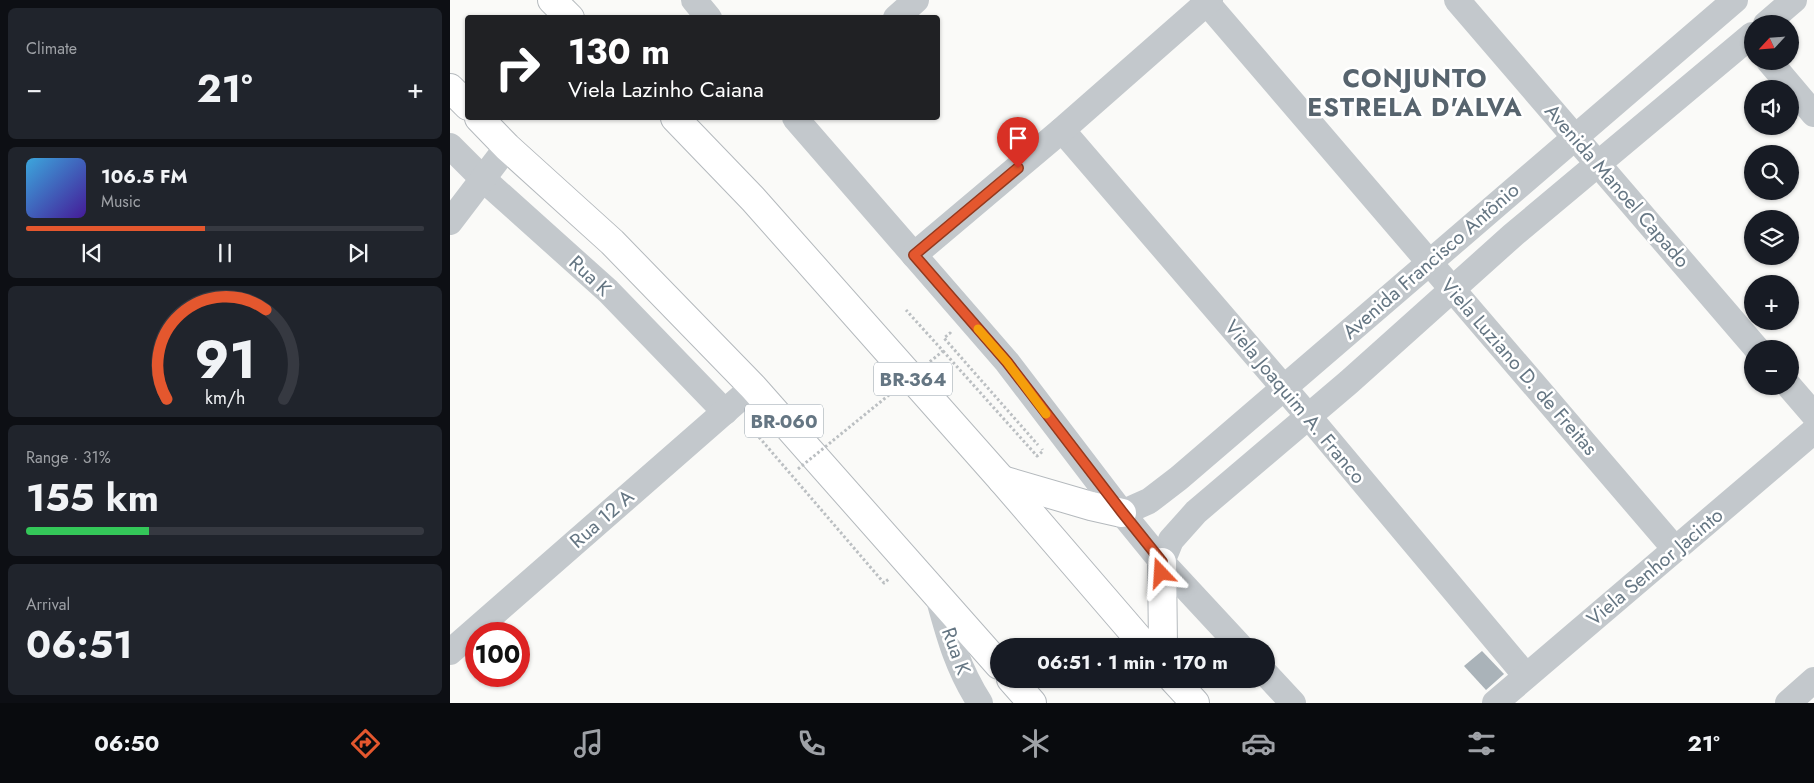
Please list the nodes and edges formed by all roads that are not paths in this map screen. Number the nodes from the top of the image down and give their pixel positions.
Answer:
1 (552, 0) edge
2 (694, 0) edge
3 (916, 0) edge
4 (1457, 0) edge
5 (1794, 0) edge
6 (1208, 1) edge
7 (1725, 3) edge
8 (567, 15) edge
9 (706, 15) edge
10 (899, 15) edge
11 (1777, 15) edge
12 (1744, 23) edge
13 (1744, 44) edge
14 (1777, 70) edge
15 (450, 88) edge
16 (465, 103) edge
17 (1814, 114) edge
18 (480, 120) edge
19 (677, 120) edge
20 (797, 120) edge
21 (1062, 130) junction
22 (1575, 137) junction
23 (450, 146) edge
24 (507, 147) junction
25 (1598, 164) junction
26 (482, 178) junction
27 (450, 222) edge
28 (914, 255) junction
29 (1429, 262) junction
30 (1452, 289) junction
31 (1749, 340) edge
32 (753, 387) junction
33 (1284, 388) junction
34 (1797, 395) edge
35 (725, 412) junction
36 (1814, 415) edge
37 (1309, 417) junction
38 (1814, 431) edge
39 (1002, 480) junction
40 (1122, 512) junction
41 (1675, 550) junction
42 (1162, 562) junction
43 (938, 596) junction
44 (1138, 638) edge
45 (1163, 638) edge
46 (1233, 638) edge
47 (450, 652) edge
48 (990, 655) edge
49 (1526, 676) junction
50 (1814, 680) edge
51 (1275, 684) edge
52 (1019, 688) edge
53 (1182, 688) edge
54 (980, 703) edge
55 (1032, 703) edge
56 (1195, 703) edge
57 (1293, 703) edge
58 (1495, 703) edge
59 (1788, 703) edge

1 - 8 highway
2 - 9 street
3 - 10 street
4 - 22 street, Avenida Manoel Capado
5 - 11 street, Avenida Francisco Antônio
6 - 21 street
6 - 29 street, Viela Luziano D. de Freitas
7 - 12 street
7 - 22 street, Avenida Francisco Antônio
13 - 25 street, Avenida Francisco Antônio
14 - 17 street
15 - 16 highway
18 - 24 highway, BR-060
19 - 39 highway, BR-364
20 - 28 street
21 - 28 street
21 - 33 street, Viela Joaquim A. Franco
22 - 25 street, Avenida Manoel Capado
22 - 29 street, Avenida Francisco Antônio
23 - 26 street, Rua K
24 - 26 street
24 - 32 highway, BR-060
25 - 30 street, Avenida Francisco Antônio
25 - 31 street, Avenida Manoel Capado
26 - 27 street
26 - 35 street, Rua K
28 - 40 street
29 - 30 street, Viela Luziano D. de Freitas
29 - 33 street, Avenida Francisco Antônio
30 - 37 street, Avenida Francisco Antônio
30 - 41 street, Viela Luziano D. de Freitas
32 - 35 street, Rua 12 A
32 - 43 highway, BR-060
33 - 37 street, Viela Joaquim A. Franco
33 - 40 street, Avenida Francisco Antônio
34 - 36 street
35 - 47 street, Rua 12 A
37 - 42 street, Avenida Francisco Antônio
37 - 49 street, Viela Joaquim A. Franco
38 - 41 street, Viela Senhor Jacinto
39 - 40 highway
39 - 44 highway, BR-364
40 - 42 street
41 - 49 street, Viela Senhor Jacinto
42 - 45 highway
42 - 46 street
43 - 48 highway, BR-060
43 - 54 street, Rua K
49 - 58 street, Viela Senhor Jacinto
50 - 59 street
51 - 57 street
52 - 55 highway
53 - 56 highway

